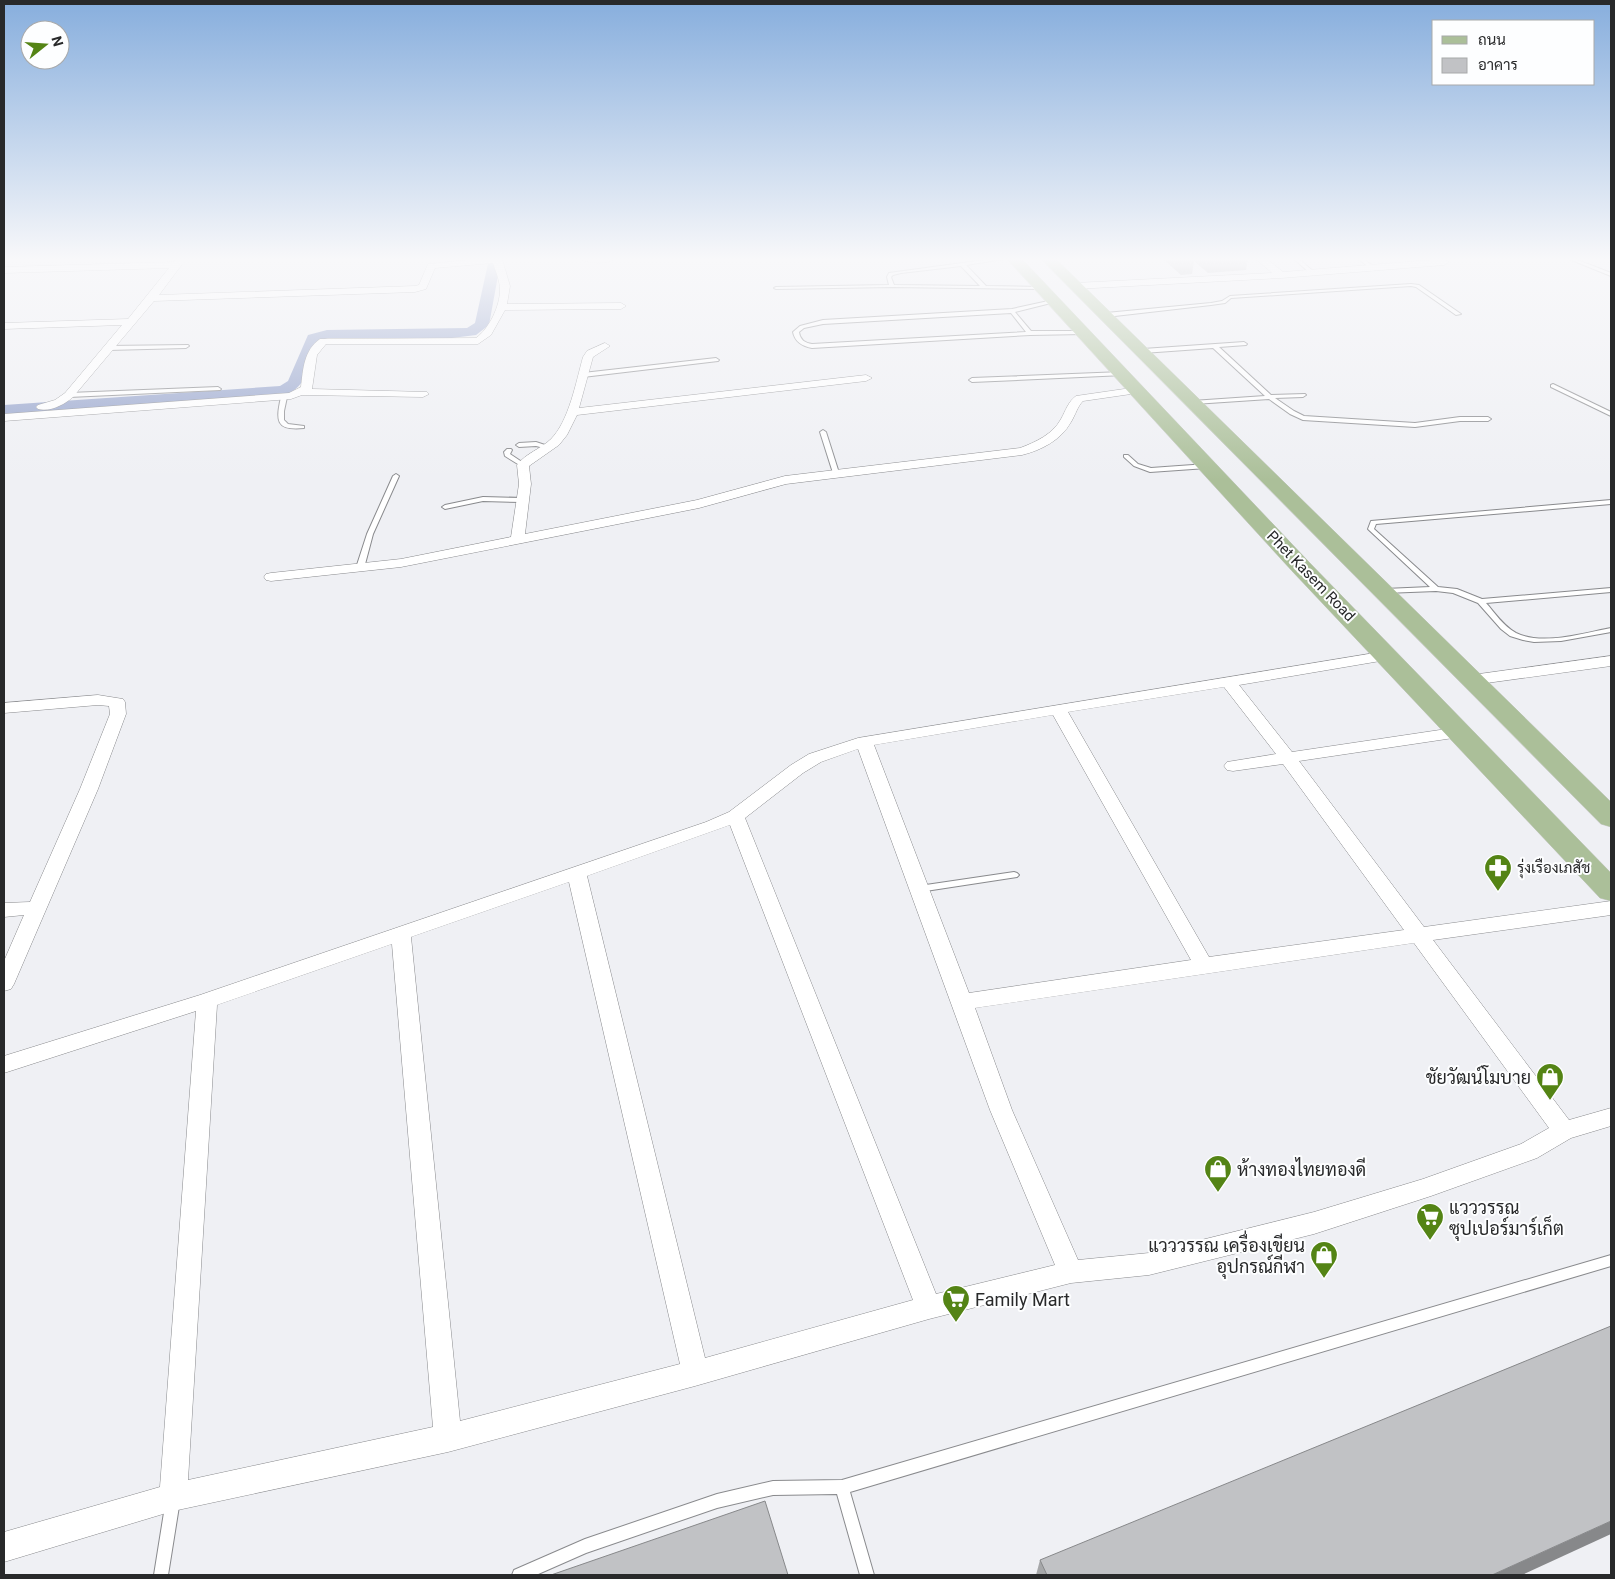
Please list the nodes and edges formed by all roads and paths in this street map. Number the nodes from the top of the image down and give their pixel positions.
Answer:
1 (121, 333) edge
2 (487, 333) edge
3 (796, 333) edge
4 (1019, 333) edge
5 (1066, 333) edge
6 (1082, 333) joint
7 (1124, 333) edge
8 (1244, 344) dead end
9 (186, 346) dead end
10 (605, 346) dead end
11 (1214, 346) junction
12 (108, 348) junction
13 (1142, 351) junction
14 (716, 360) dead end
15 (583, 374) junction
16 (1122, 374) junction
17 (866, 378) dead end
18 (972, 380) dead end
19 (1553, 386) dead end
20 (218, 389) dead end
21 (1138, 390) junction
22 (303, 392) junction
23 (424, 394) dead end
24 (69, 395) junction
25 (1303, 395) dead end
26 (284, 397) junction
27 (1271, 397) junction
28 (1194, 402) junction
29 (4, 410) edge
30 (571, 412) junction
31 (1611, 414) edge
32 (4, 418) edge
33 (1488, 419) dead end
34 (302, 427) dead end
35 (823, 432) dead end
36 (519, 445) dead end
37 (548, 447) junction
38 (509, 450) dead end
39 (1126, 456) dead end
40 (523, 465) junction
41 (1208, 466) junction
42 (836, 474) junction
43 (396, 476) dead end
44 (523, 500) junction
45 (1611, 502) edge
46 (445, 508) dead end
47 (517, 540) junction
48 (360, 568) junction
49 (271, 576) dead end
50 (1436, 589) junction
51 (1611, 590) edge
52 (1382, 591) junction
53 (1481, 601) junction
54 (1611, 630) edge
55 (1387, 656) junction
56 (1611, 660) edge
57 (1472, 680) junction
58 (1228, 681) junction
59 (4, 708) edge
60 (1058, 709) junction
61 (1460, 732) junction
62 (864, 742) junction
63 (1287, 757) junction
64 (1233, 766) dead end
65 (1608, 810) edge
66 (735, 816) junction
67 (576, 874) junction
68 (1014, 875) dead end
69 (919, 889) junction
70 (1611, 891) edge
71 (36, 908) junction
72 (1611, 908) edge
73 (4, 910) edge
74 (401, 934) junction
75 (1418, 936) junction
76 (1204, 965) junction
77 (4, 984) edge
78 (207, 1000) junction
79 (962, 1002) junction
80 (4, 1064) edge
81 (1611, 1117) edge
82 (1564, 1131) junction
83 (1611, 1260) edge
84 (1071, 1272) junction
85 (929, 1306) junction
86 (695, 1373) junction
87 (448, 1438) junction
88 (842, 1487) junction
89 (173, 1497) junction
90 (4, 1547) edge
91 (161, 1575) edge
92 (519, 1575) edge
93 (867, 1575) edge

1 - 12 street
2 - 22 street
3 - 4 lane
5 - 6 lane
6 - 16 main road, Phet Kasem Road
7 - 13 main road
8 - 11 lane
9 - 12 lane
10 - 15 street
11 - 13 lane
11 - 27 lane
12 - 24 street
13 - 28 main road
14 - 15 lane
15 - 30 street
16 - 18 lane
16 - 21 main road, Phet Kasem Road
17 - 30 street
19 - 31 lane
20 - 24 lane
21 - 41 main road, Phet Kasem Road
21 - 42 street
22 - 23 street
22 - 26 street
24 - 29 street
25 - 27 lane
26 - 32 street
26 - 34 lane
27 - 28 lane
27 - 33 lane
28 - 52 main road
30 - 37 street
35 - 42 lane
36 - 37 lane
37 - 40 street
38 - 40 lane
39 - 41 lane
40 - 44 street
41 - 55 main road, Phet Kasem Road
42 - 47 street
43 - 48 lane
44 - 46 lane
44 - 47 street
45 - 50 lane
47 - 48 street
48 - 49 street
50 - 52 lane
50 - 53 lane
51 - 53 lane
52 - 57 main road
53 - 54 lane
55 - 58 street
55 - 61 main road, Phet Kasem Road
56 - 57 street
57 - 65 main road
58 - 60 street
58 - 63 street
59 - 71 street
60 - 62 street
60 - 76 street
61 - 63 street
61 - 70 main road, Phet Kasem Road
62 - 66 street
62 - 69 street
63 - 64 street
63 - 75 street
66 - 67 street
66 - 85 street
67 - 74 street
67 - 86 street
68 - 69 lane
69 - 79 street
71 - 73 street
71 - 77 street
72 - 75 street
74 - 78 street
74 - 87 street
75 - 76 street
75 - 82 street
76 - 79 street
78 - 80 street
78 - 89 street
79 - 84 street
81 - 82 street
82 - 84 street
83 - 88 lane
84 - 85 street
85 - 86 street
86 - 87 street
87 - 89 street
88 - 92 lane
88 - 93 lane
89 - 90 street
89 - 91 lane

